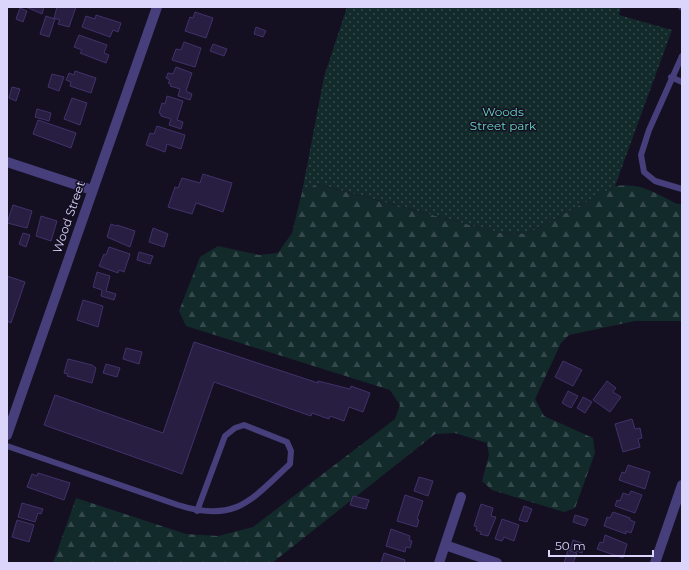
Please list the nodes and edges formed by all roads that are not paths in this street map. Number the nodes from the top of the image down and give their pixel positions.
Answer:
1 (157, 7) edge
2 (682, 56) edge
3 (671, 77) junction
4 (682, 82) edge
5 (7, 162) edge
6 (92, 190) junction
7 (682, 190) edge
8 (10, 414) edge
9 (7, 436) edge
10 (7, 446) edge
11 (682, 485) edge
12 (461, 497) dead end
13 (197, 511) junction
14 (444, 545) junction
15 (439, 563) edge
16 (497, 563) edge
17 (655, 563) edge

1 - 6 street, Wood Street
2 - 3 lane
3 - 4 lane
3 - 7 lane
5 - 6 street
6 - 8 street, Wood Street
8 - 9 street, Wood Street
10 - 13 lane
11 - 17 street
12 - 14 street
13 - 13 lane
14 - 15 street
14 - 16 street

